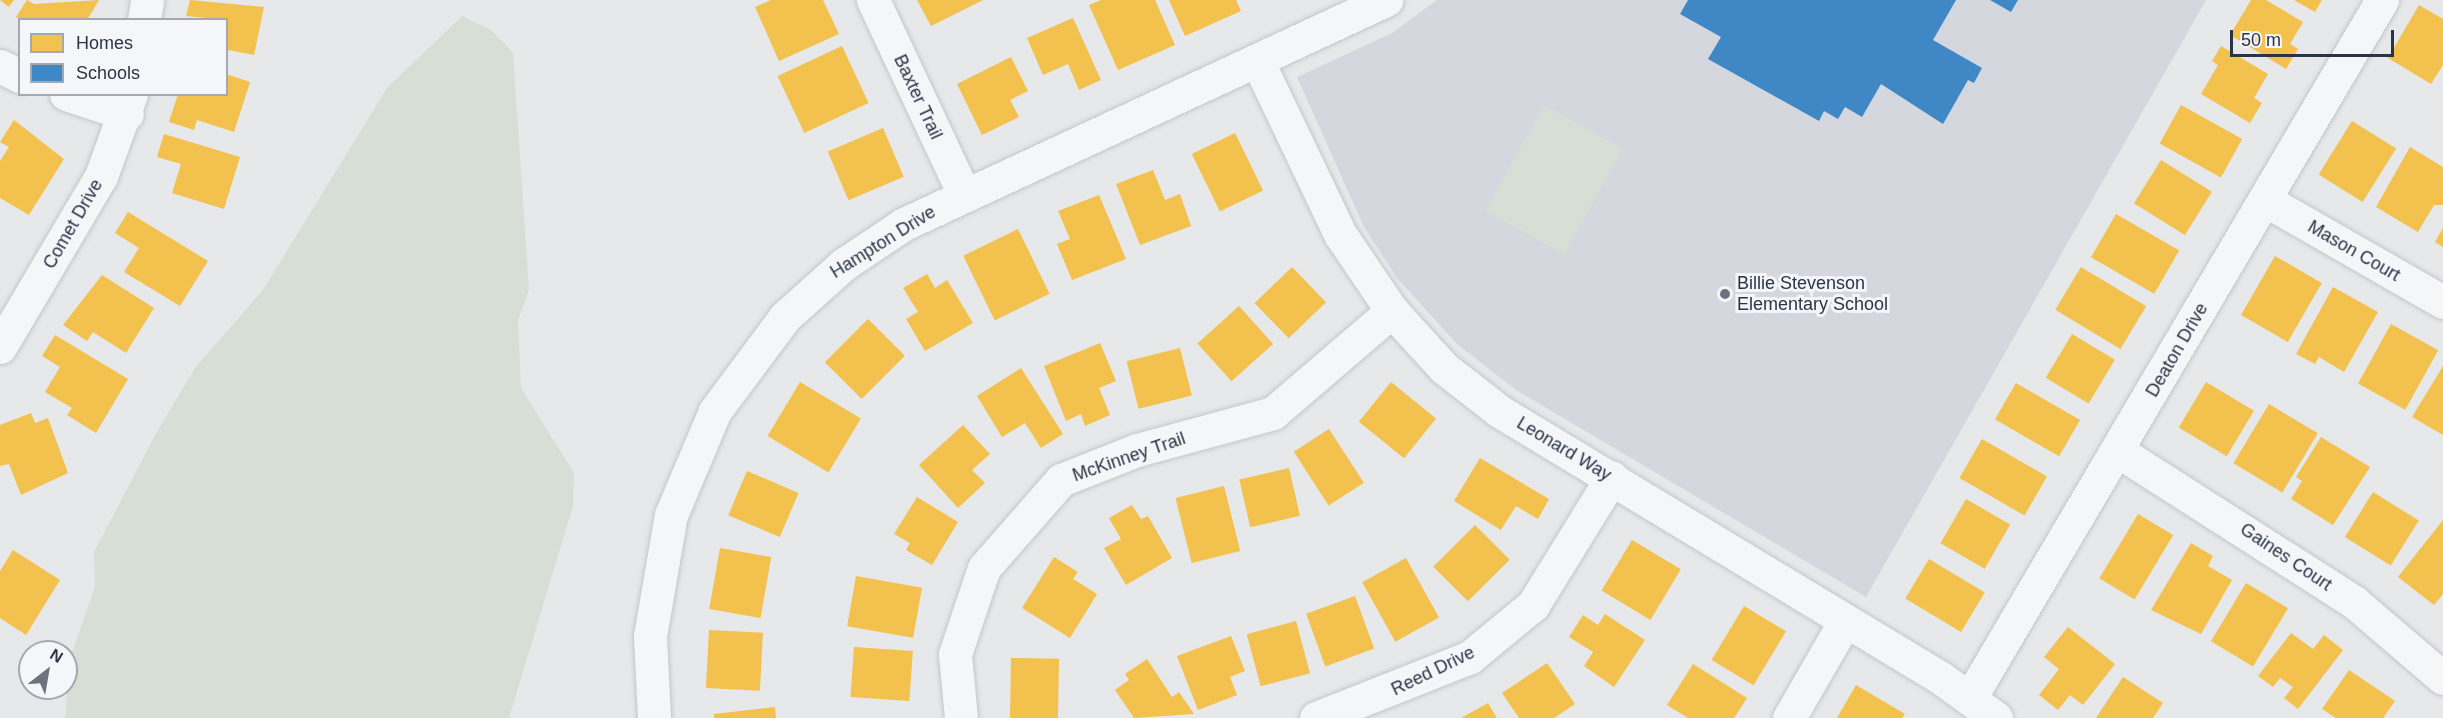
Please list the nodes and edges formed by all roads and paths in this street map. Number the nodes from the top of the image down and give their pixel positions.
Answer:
1 (147, 0) edge
2 (873, 0) edge
3 (1386, 0) edge
4 (2382, 0) edge
5 (144, 18) edge
6 (1257, 60) junction
7 (0, 66) edge
8 (18, 75) edge
9 (79, 96) edge
10 (129, 104) edge
11 (964, 194) junction
12 (2265, 200) junction
13 (2443, 302) edge
14 (1392, 311) junction
15 (0, 347) edge
16 (2118, 451) junction
17 (1612, 477) junction
18 (1845, 621) junction
19 (2443, 678) edge
20 (1970, 698) junction
21 (654, 718) edge
22 (961, 718) edge
23 (1316, 718) edge
24 (1789, 718) edge
25 (1996, 718) edge

1 - 5 street
2 - 11 street, Baxter Trail
3 - 6 street, Hampton Drive
4 - 12 street, Deaton Drive
6 - 11 street, Hampton Drive
6 - 14 street, Leonard Way
7 - 8 street
9 - 10 street
10 - 15 street, Comet Drive
11 - 21 street, Hampton Drive
12 - 13 street, Mason Court
12 - 16 street, Deaton Drive
14 - 17 street, Leonard Way
14 - 22 street, McKinney Trail
16 - 19 street, Gaines Court
16 - 20 street, Deaton Drive
17 - 18 street, Leonard Way
17 - 23 street, Reed Drive
18 - 20 street, Leonard Way
18 - 24 street
20 - 25 street, Leonard Way

